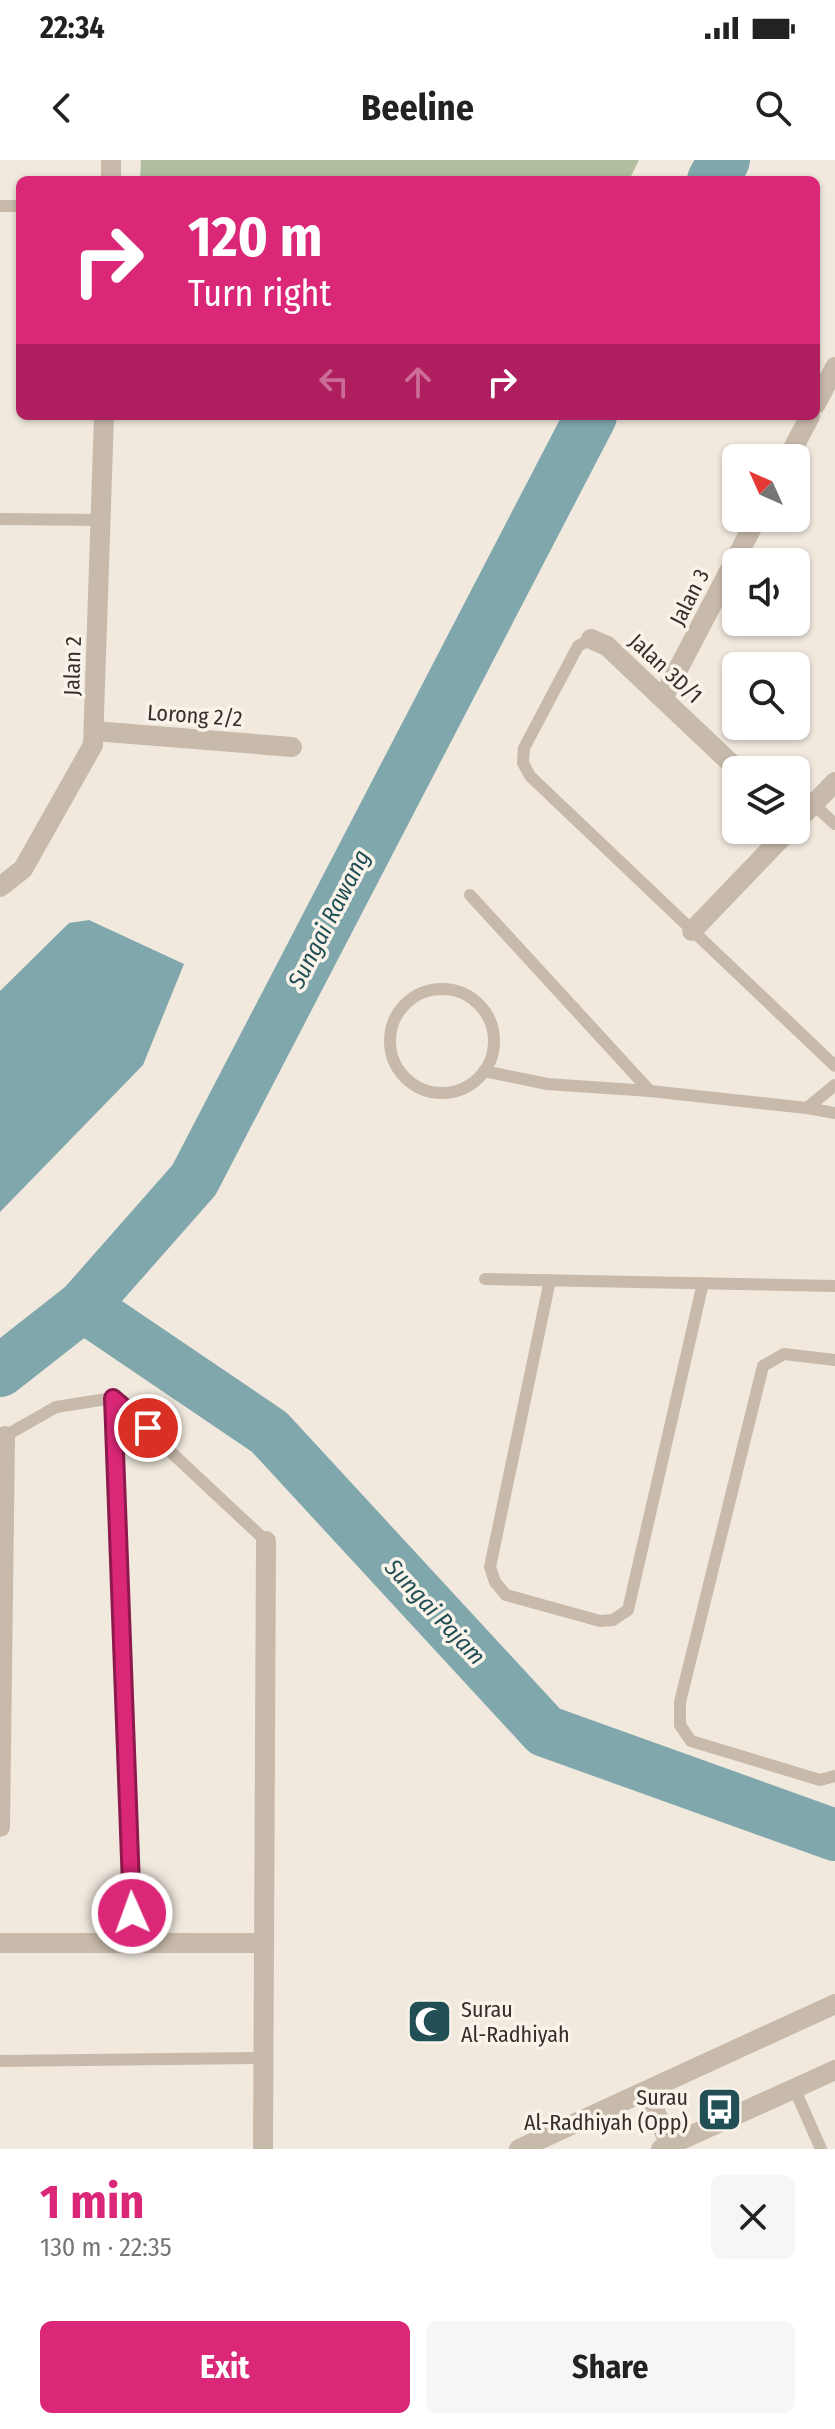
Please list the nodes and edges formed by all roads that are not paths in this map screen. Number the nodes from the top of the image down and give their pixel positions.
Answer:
1 (835, 367) edge
2 (820, 396) edge
3 (104, 420) edge
4 (808, 420) edge
5 (795, 444) edge
6 (0, 519) edge
7 (101, 520) junction
8 (750, 532) edge
9 (591, 639) joint
10 (663, 698) junction
11 (94, 731) junction
12 (292, 747) dead end
13 (723, 756) edge
14 (835, 782) edge
15 (813, 804) junction
16 (810, 807) edge
17 (835, 824) edge
18 (776, 844) edge
19 (0, 887) edge
20 (470, 895) dead end
21 (692, 931) junction
22 (835, 1066) edge
23 (484, 1071) junction
24 (835, 1085) edge
25 (650, 1091) junction
26 (807, 1108) junction
27 (835, 1113) edge
28 (485, 1279) dead end
29 (550, 1280) junction
30 (703, 1283) junction
31 (835, 1286) edge
32 (835, 1360) edge
33 (113, 1398) junction
34 (5, 1436) joint
35 (266, 1541) joint
36 (835, 1776) edge
37 (0, 1827) edge
38 (0, 1943) edge
39 (133, 1943) junction
40 (264, 1943) junction
41 (835, 2004) edge
42 (264, 2058) junction
43 (0, 2061) edge
44 (835, 2070) edge
45 (794, 2088) junction
46 (646, 2091) junction
47 (668, 2148) edge
48 (263, 2149) edge
49 (519, 2149) edge
50 (821, 2149) edge

1 - 2 street
3 - 7 street, Jalan 2
4 - 5 street
6 - 7 lane
7 - 11 street, Jalan 2
8 - 10 street, Jalan 3
9 - 10 street, Jalan 3D/1
9 - 21 lane
10 - 13 street, Jalan 3D/1
11 - 12 street, Lorong 2/2
11 - 19 street, Jalan 2
14 - 15 street
15 - 16 street
15 - 17 lane
18 - 21 street
20 - 25 lane
21 - 22 lane
23 - 23 lane
23 - 25 lane
24 - 26 lane
25 - 26 lane
26 - 27 lane
28 - 29 lane
29 - 30 lane
29 - 30 lane
30 - 31 lane
32 - 36 lane
33 - 34 lane
33 - 35 lane
33 - 39 lane
34 - 37 street
35 - 40 street
38 - 39 street
39 - 40 street
40 - 42 street
41 - 46 street
42 - 43 lane
42 - 48 street
44 - 45 street
45 - 47 street
45 - 50 lane
46 - 47 street
46 - 49 street

